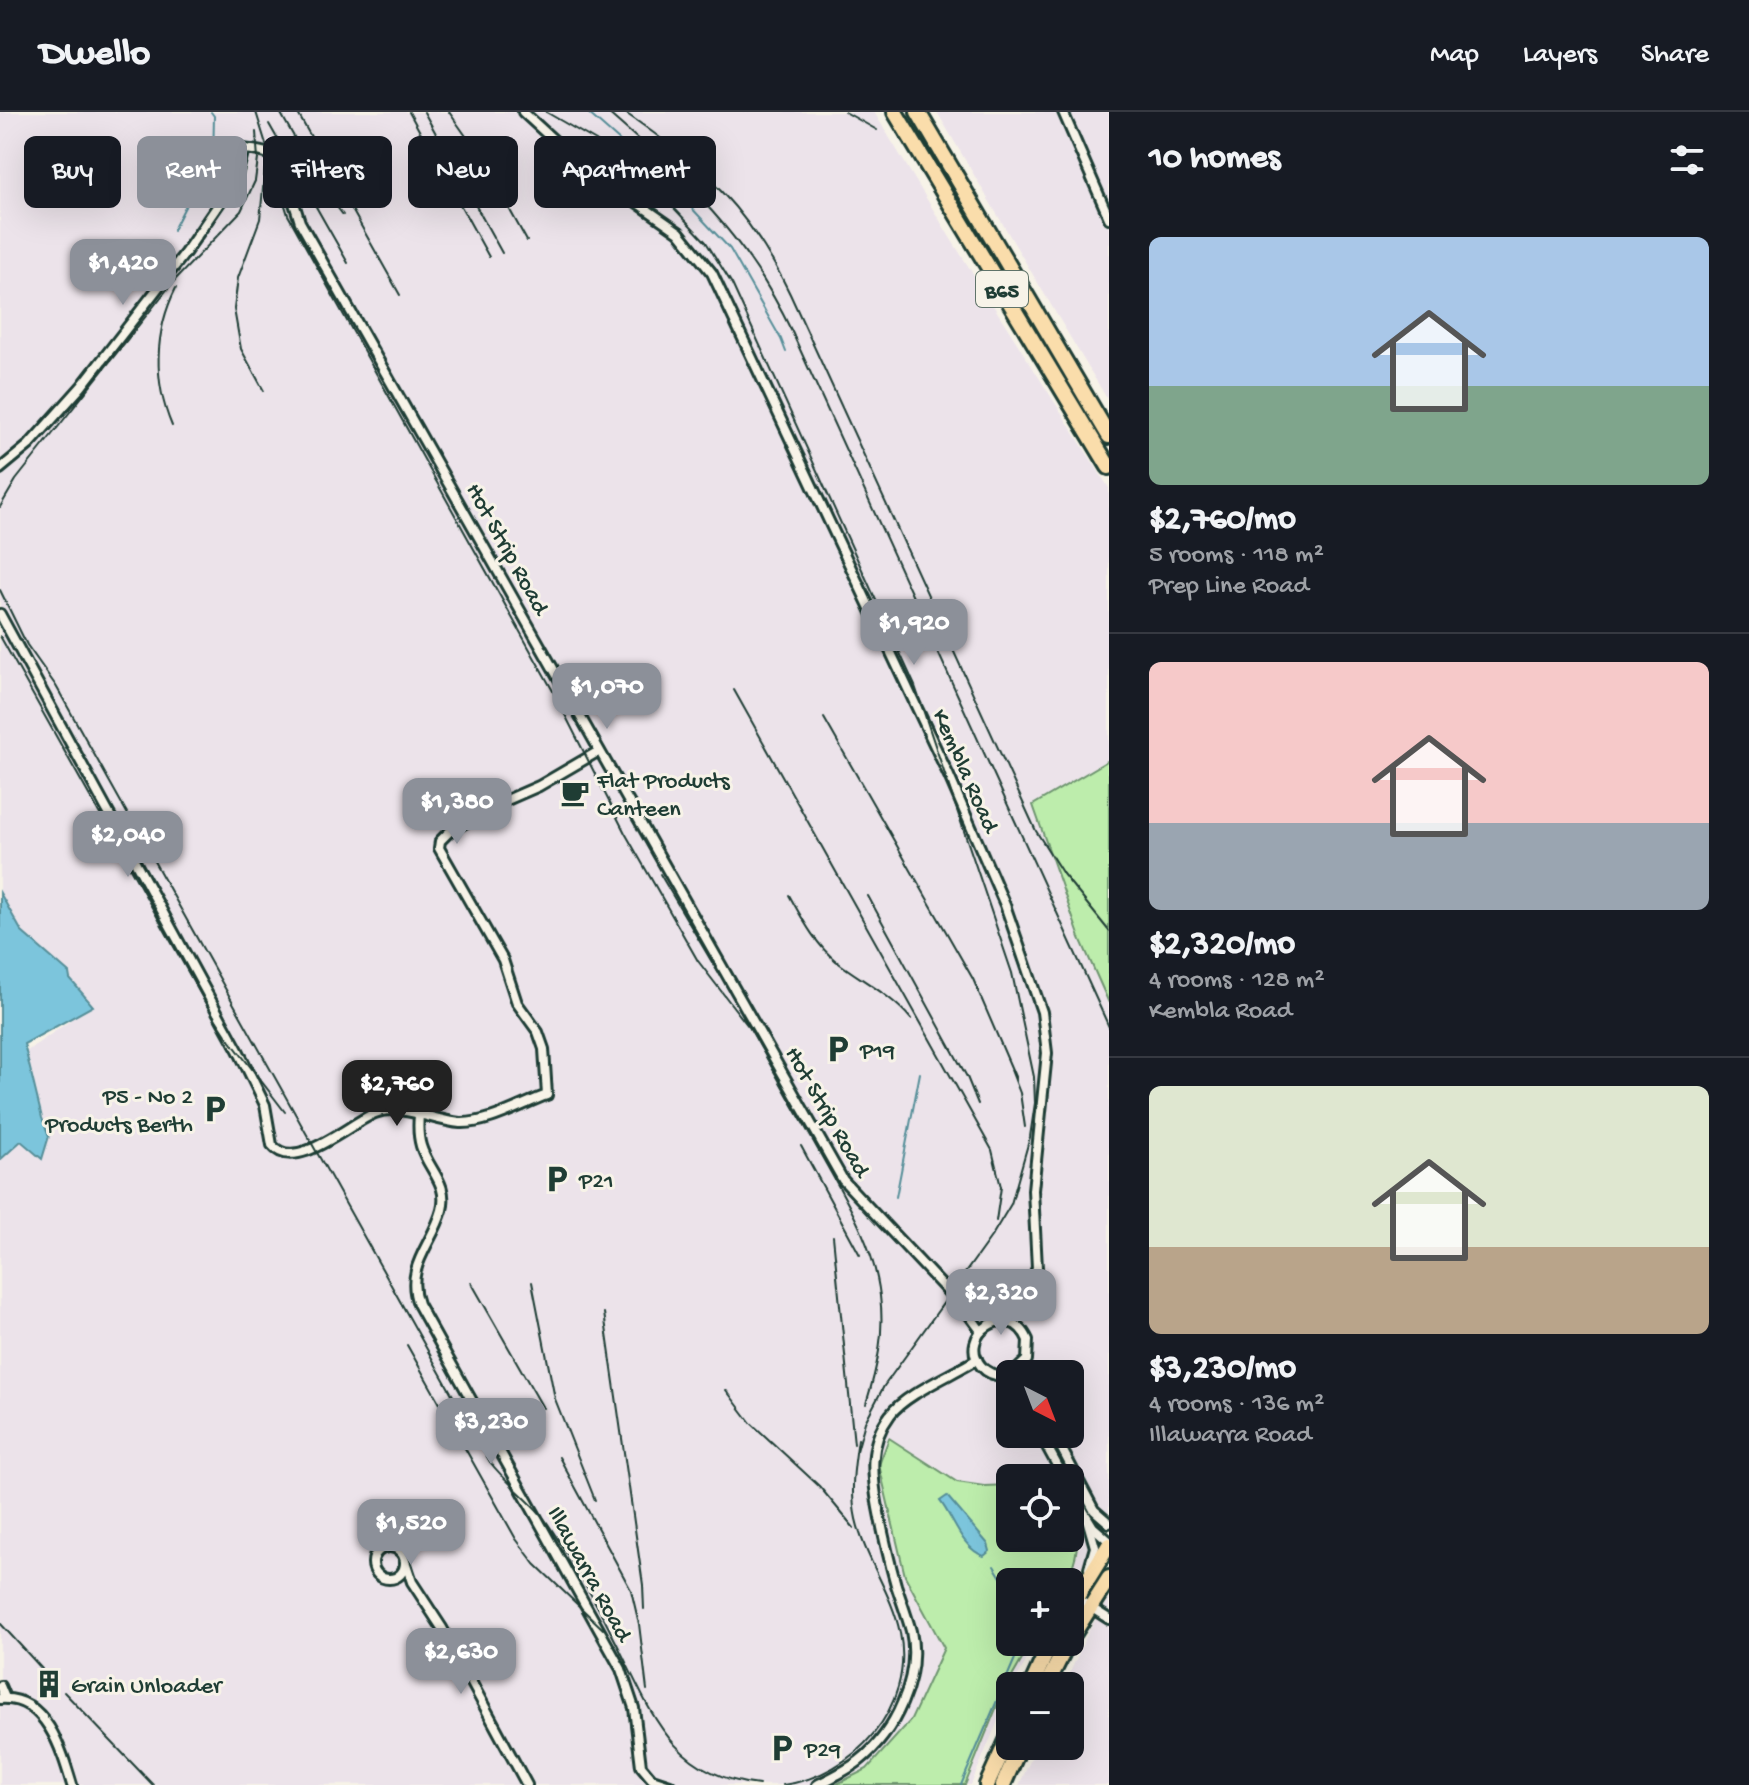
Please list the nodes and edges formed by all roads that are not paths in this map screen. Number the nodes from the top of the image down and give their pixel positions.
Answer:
1 (523, 112) edge
2 (895, 112) edge
3 (918, 112) edge
4 (1063, 112) edge
5 (1109, 218) edge
6 (1109, 436) edge
7 (1109, 467) edge
8 (0, 469) edge
9 (0, 614) edge
10 (599, 751) junction
11 (419, 1115) junction
12 (1012, 1323) junction
13 (981, 1331) junction
14 (977, 1359) junction
15 (1026, 1360) edge
16 (996, 1374) edge
17 (1047, 1448) edge
18 (1051, 1448) edge
19 (1062, 1448) edge
20 (1049, 1451) junction
21 (1056, 1464) edge
22 (1084, 1514) edge
23 (1087, 1519) junction
24 (1109, 1523) edge
25 (1109, 1543) edge
26 (405, 1561) junction
27 (1084, 1577) edge
28 (387, 1578) junction
29 (1109, 1578) edge
30 (1084, 1585) edge
31 (418, 1591) junction
32 (1084, 1606) edge
33 (1090, 1607) junction
34 (1084, 1617) edge
35 (1109, 1619) edge
36 (0, 1686) edge
37 (2, 1699) edge
38 (998, 1760) edge
39 (1014, 1760) edge
40 (72, 1785) edge
41 (527, 1785) edge
42 (670, 1785) edge
43 (817, 1785) edge
44 (987, 1785) edge
45 (1003, 1785) edge

1 - 12 street, Kembla Road
2 - 7 main road, B65
3 - 6 main road, B65
4 - 5 street
8 - 10 street, Hot Strip Road
9 - 11 street
10 - 11 street
10 - 13 street, Hot Strip Road
11 - 42 street, Illawarra Road
12 - 13 street
12 - 15 street
13 - 14 street
14 - 16 street
14 - 43 street
17 - 20 street
18 - 20 street
19 - 24 street
20 - 21 street
22 - 23 street
23 - 25 street
23 - 27 street
25 - 30 main road
26 - 28 street
26 - 28 street
26 - 31 street
28 - 31 street
29 - 33 main road
31 - 41 street
32 - 33 street
33 - 34 main road
33 - 35 street
36 - 37 street
37 - 40 street
38 - 44 main road
39 - 45 main road

